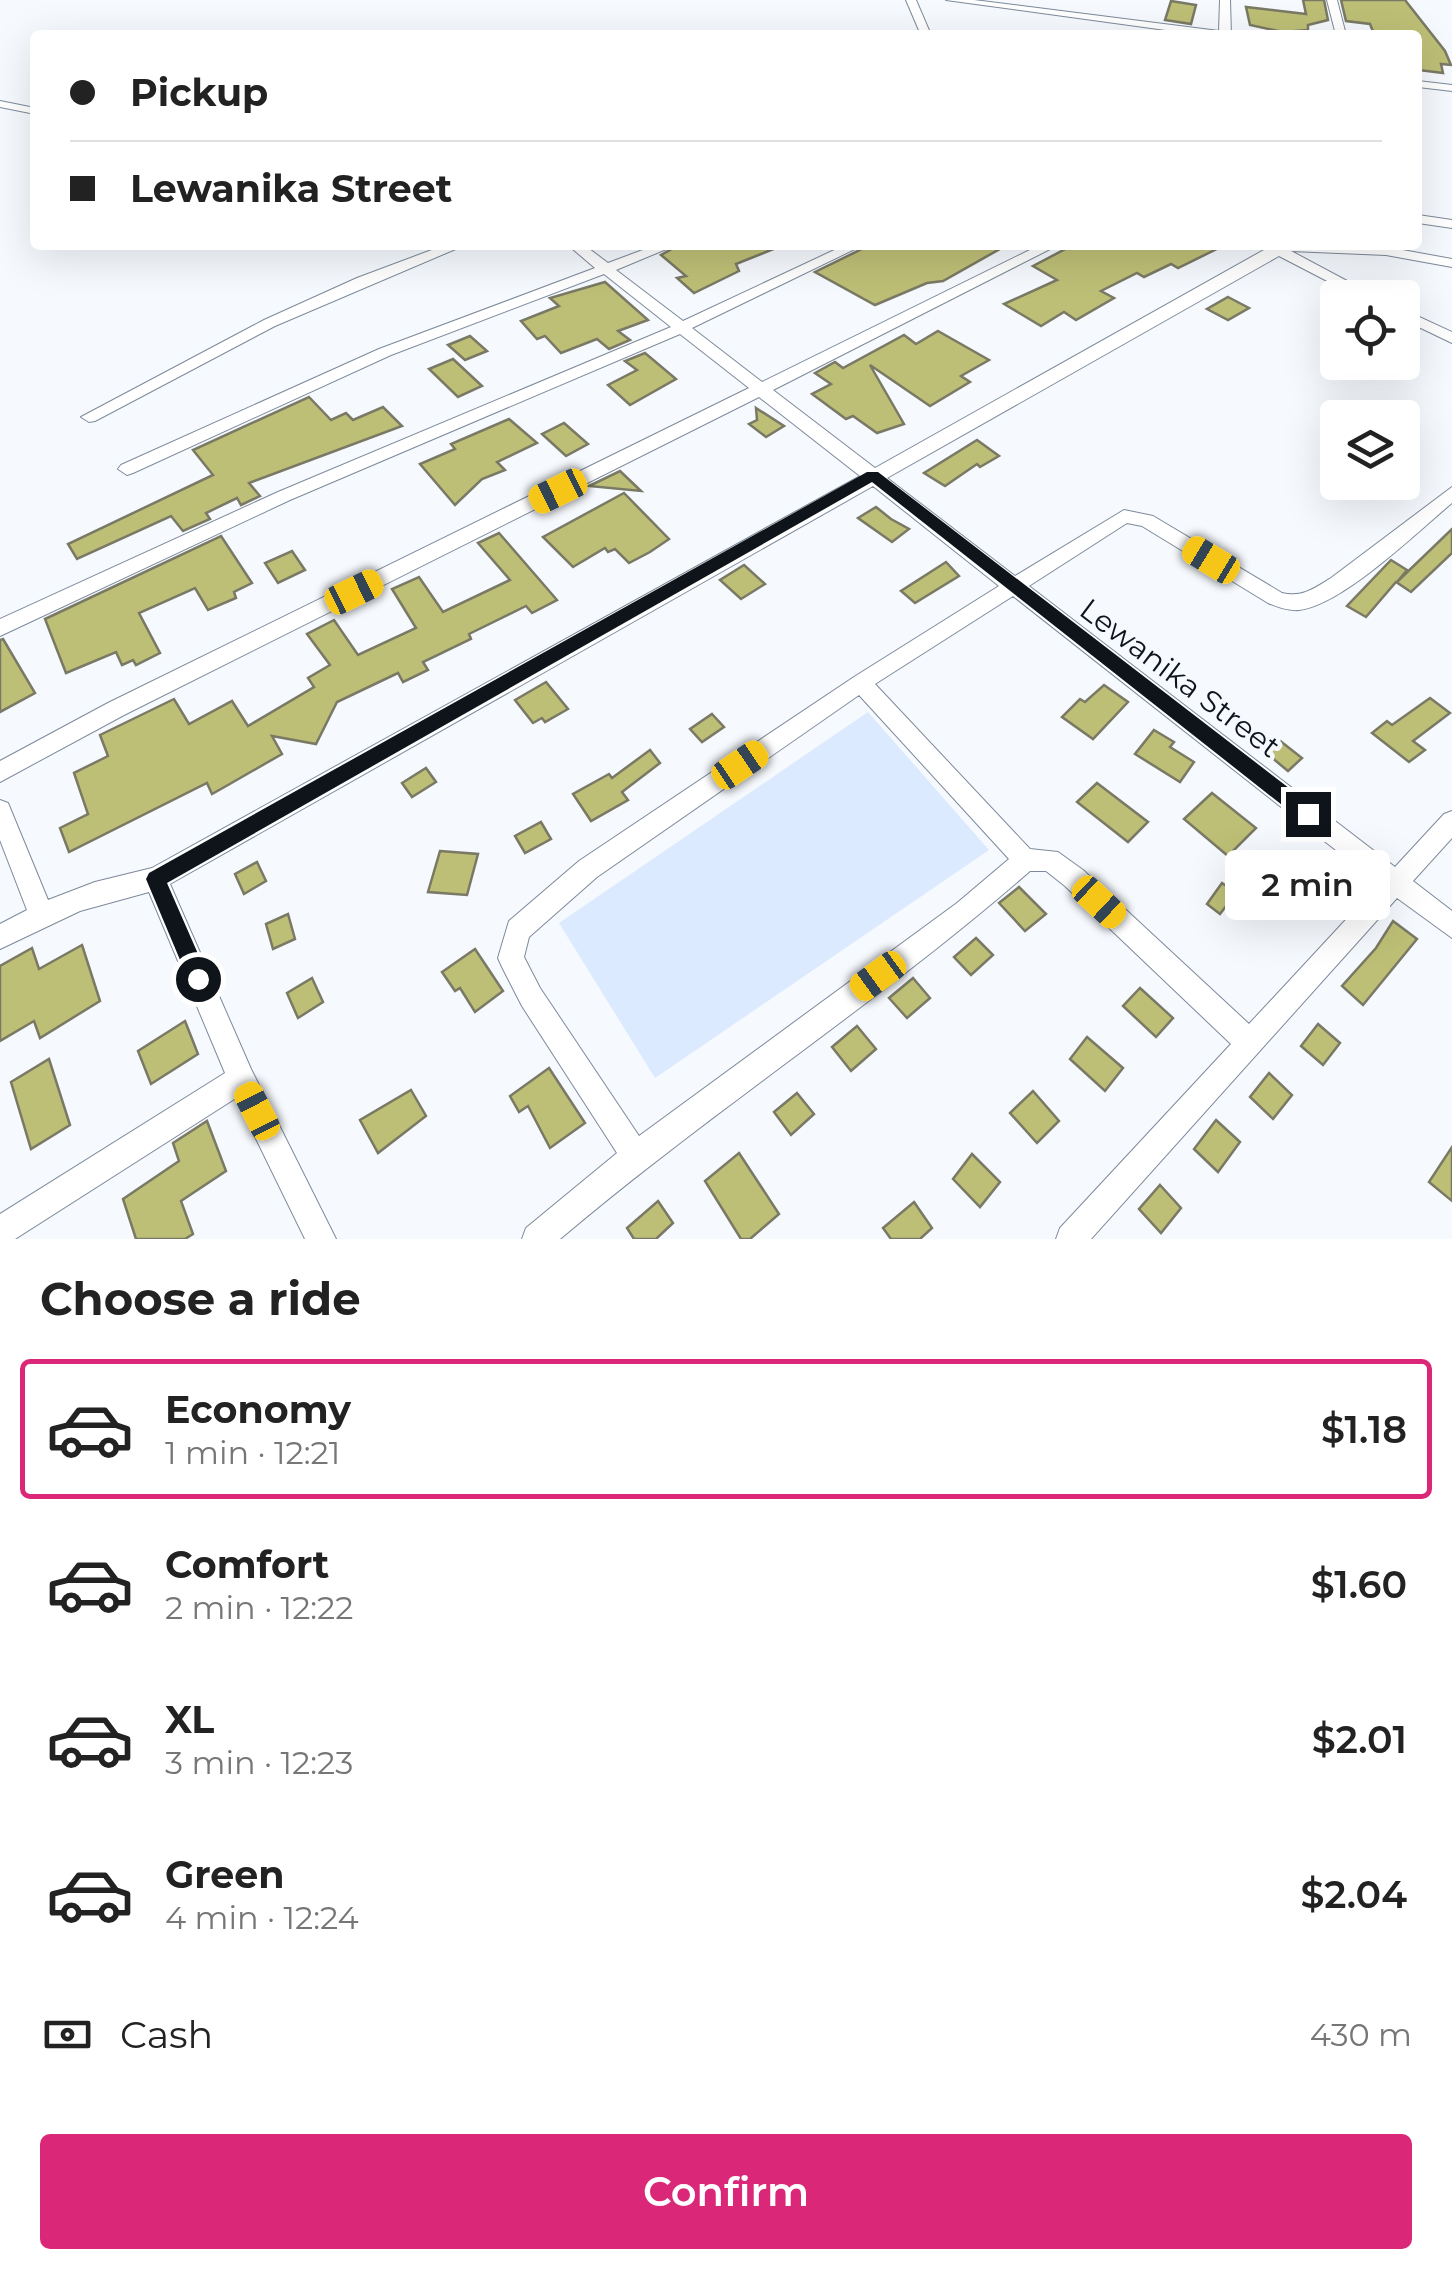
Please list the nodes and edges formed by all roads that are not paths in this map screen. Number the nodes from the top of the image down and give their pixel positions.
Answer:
1 (912, 0) edge
2 (951, 0) edge
3 (1225, 0) edge
4 (1332, 0) edge
5 (1013, 4) edge
6 (924, 30) edge
7 (1191, 30) edge
8 (1225, 30) edge
9 (1339, 30) edge
10 (1422, 84) edge
11 (1452, 88) edge
12 (0, 104) edge
13 (30, 110) edge
14 (1422, 220) edge
15 (1452, 224) edge
16 (443, 250) edge
17 (582, 250) edge
18 (657, 250) edge
19 (845, 250) edge
20 (1041, 250) edge
21 (1279, 250) edge
22 (1289, 250) edge
23 (1386, 250) edge
24 (1452, 263) edge
25 (609, 269) junction
26 (1341, 280) edge
27 (1420, 322) edge
28 (681, 328) junction
29 (1452, 338) edge
30 (762, 391) junction
31 (89, 416) dead end
32 (127, 469) dead end
33 (872, 475) junction
34 (1452, 493) edge
35 (1011, 586) junction
36 (0, 628) edge
37 (861, 682) junction
38 (0, 772) edge
39 (0, 810) edge
40 (1452, 821) edge
41 (1025, 860) junction
42 (156, 879) junction
43 (1397, 882) junction
44 (41, 914) junction
45 (1452, 926) edge
46 (0, 937) edge
47 (1249, 1043) junction
48 (241, 1079) junction
49 (636, 1156) junction
50 (0, 1231) edge
51 (321, 1239) edge
52 (537, 1239) edge
53 (1071, 1239) edge

1 - 6 street
2 - 5 street
3 - 8 street
4 - 9 street
5 - 7 street
10 - 11 street
12 - 13 street
14 - 15 street
16 - 31 street
17 - 25 street, Lewanika Street
18 - 25 street
19 - 28 street
20 - 30 street
21 - 33 street
22 - 26 street
23 - 24 street
25 - 28 street, Lewanika Street
25 - 32 street
27 - 29 street
28 - 30 street, Lewanika Street
28 - 36 street
30 - 33 street, Lewanika Street
30 - 38 street
33 - 35 street, Lewanika Street
33 - 42 street
34 - 35 street
35 - 37 street
35 - 43 street, Lewanika Street
37 - 41 street
37 - 49 street
39 - 44 street
40 - 43 street
41 - 47 street
41 - 49 street
42 - 44 street
42 - 48 street
43 - 45 street, Lewanika Street
43 - 47 street
44 - 46 street
47 - 53 street
48 - 50 street
48 - 51 street
49 - 52 street

